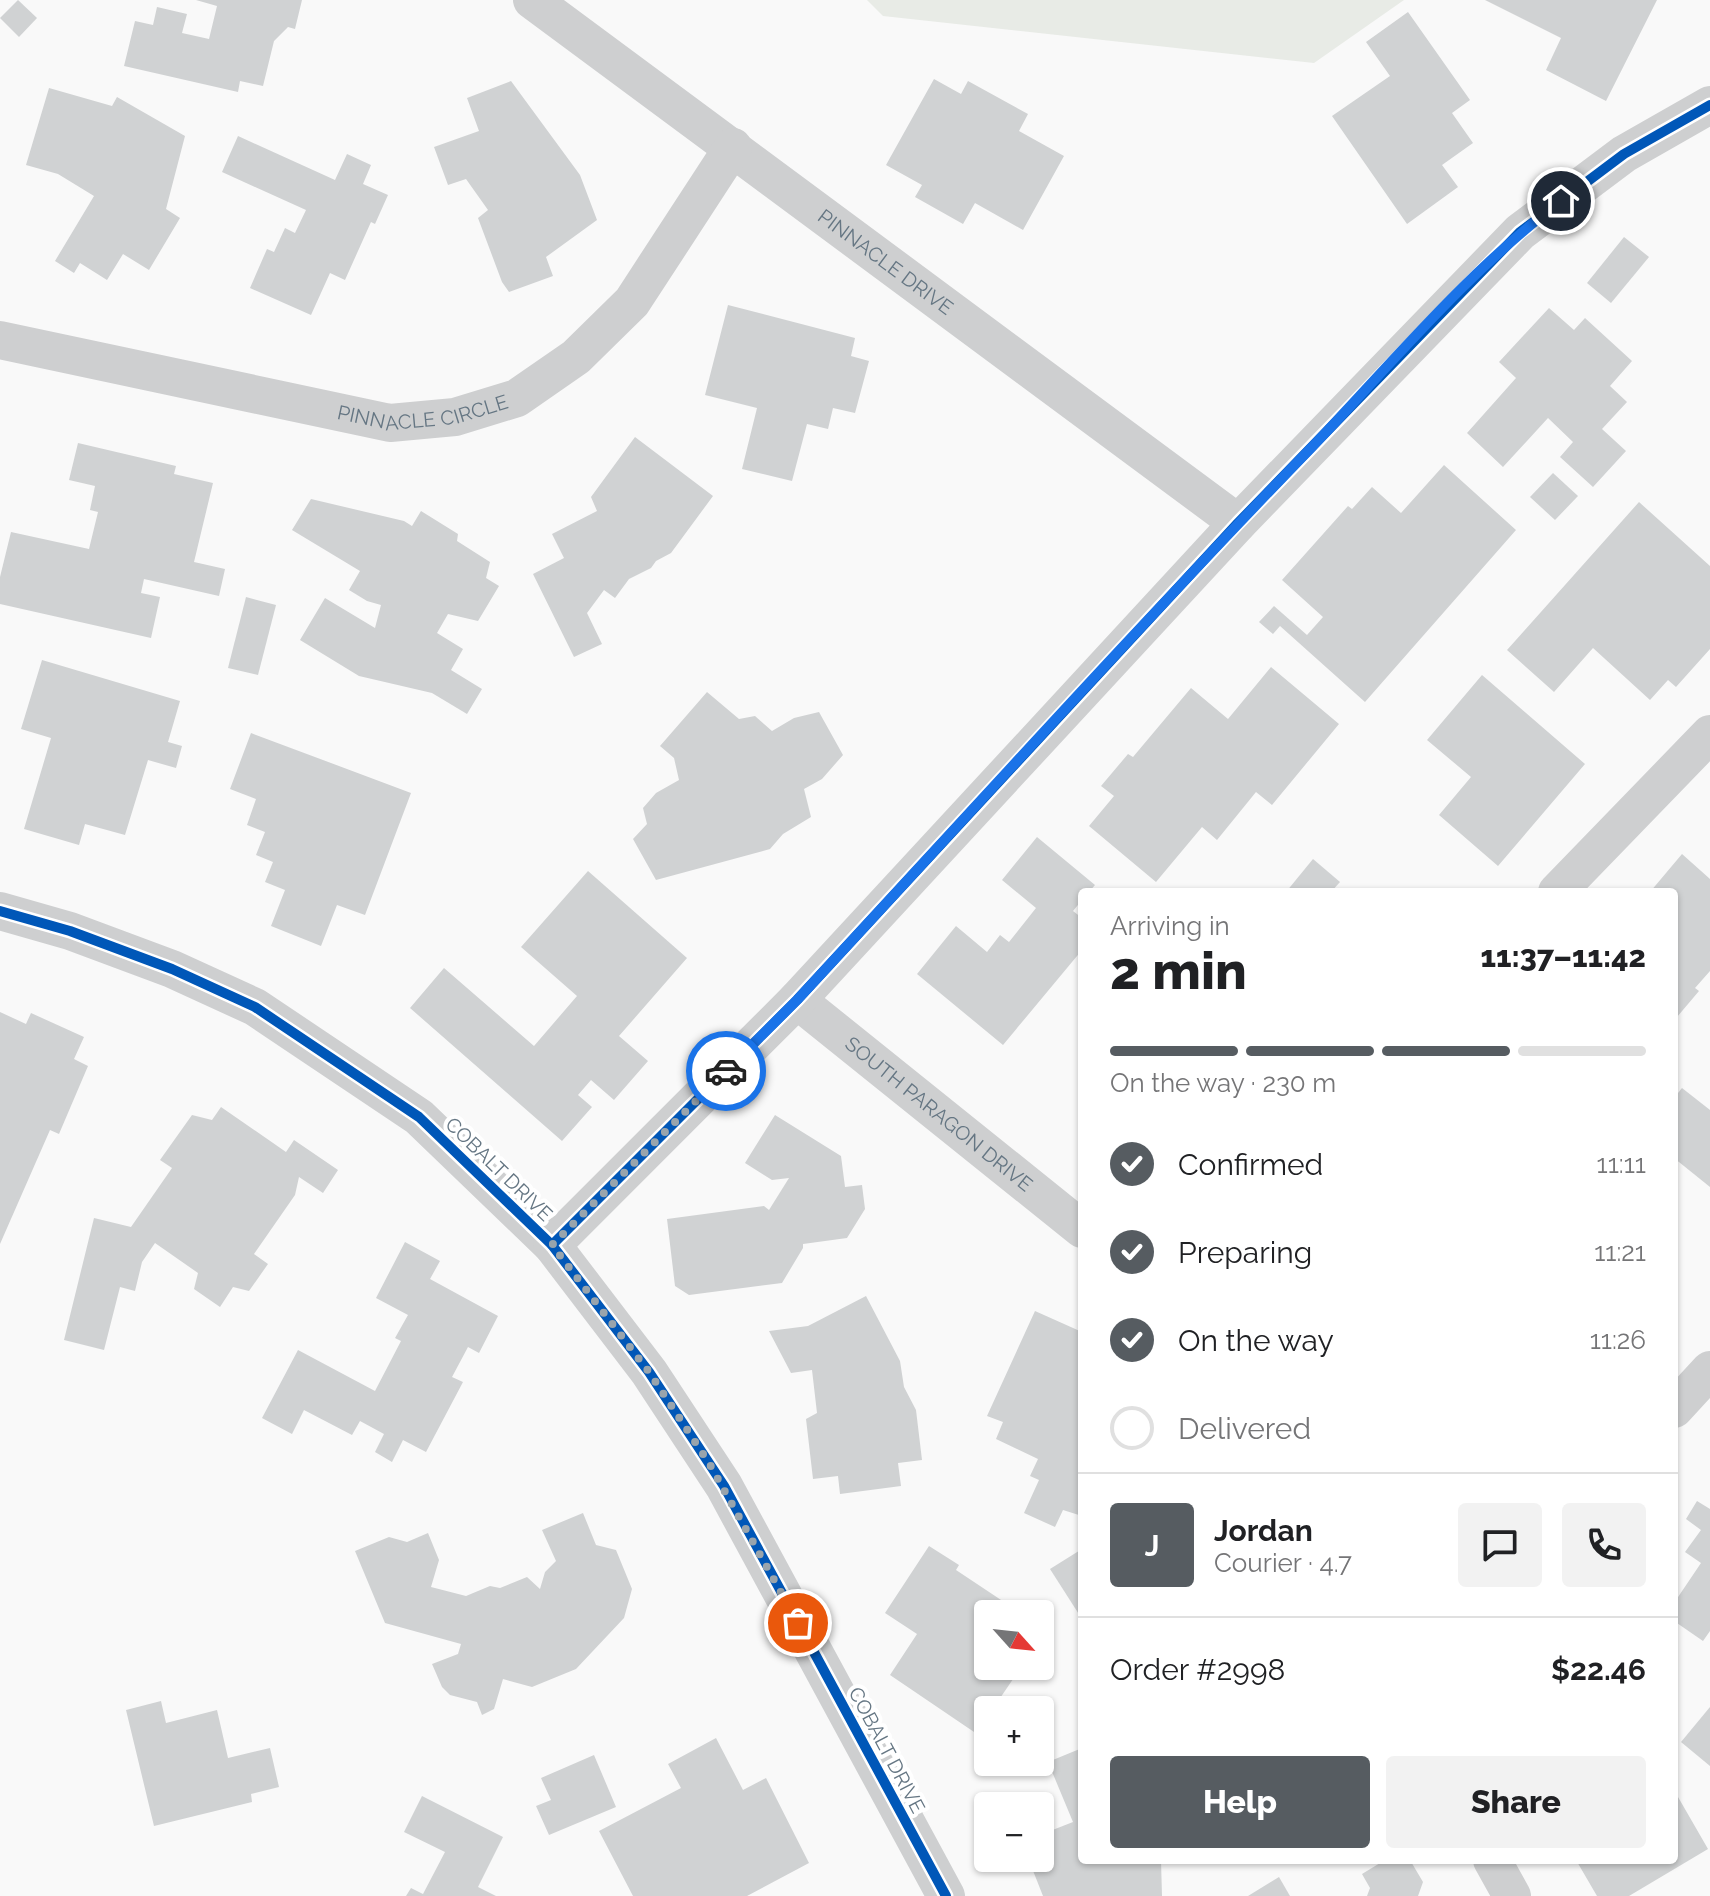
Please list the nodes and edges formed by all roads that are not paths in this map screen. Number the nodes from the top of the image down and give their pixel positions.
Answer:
1 (532, 0) edge
2 (1710, 105) edge
3 (733, 147) junction
4 (0, 340) edge
5 (1238, 523) junction
6 (1710, 734) edge
7 (1561, 888) edge
8 (0, 911) edge
9 (797, 1000) junction
10 (1078, 1226) edge
11 (552, 1245) junction
12 (1710, 1370) edge
13 (1678, 1405) edge
14 (1494, 1864) edge
15 (946, 1896) edge
16 (1512, 1896) edge

1 - 3 street, PINNACLE DRIVE
2 - 5 street
3 - 4 street, PINNACLE CIRCLE
3 - 5 street, PINNACLE DRIVE
5 - 9 street
6 - 7 street
8 - 11 street, COBALT DRIVE
9 - 10 street, SOUTH PARAGON DRIVE
9 - 11 street
11 - 15 street, COBALT DRIVE
12 - 13 street
14 - 16 street

